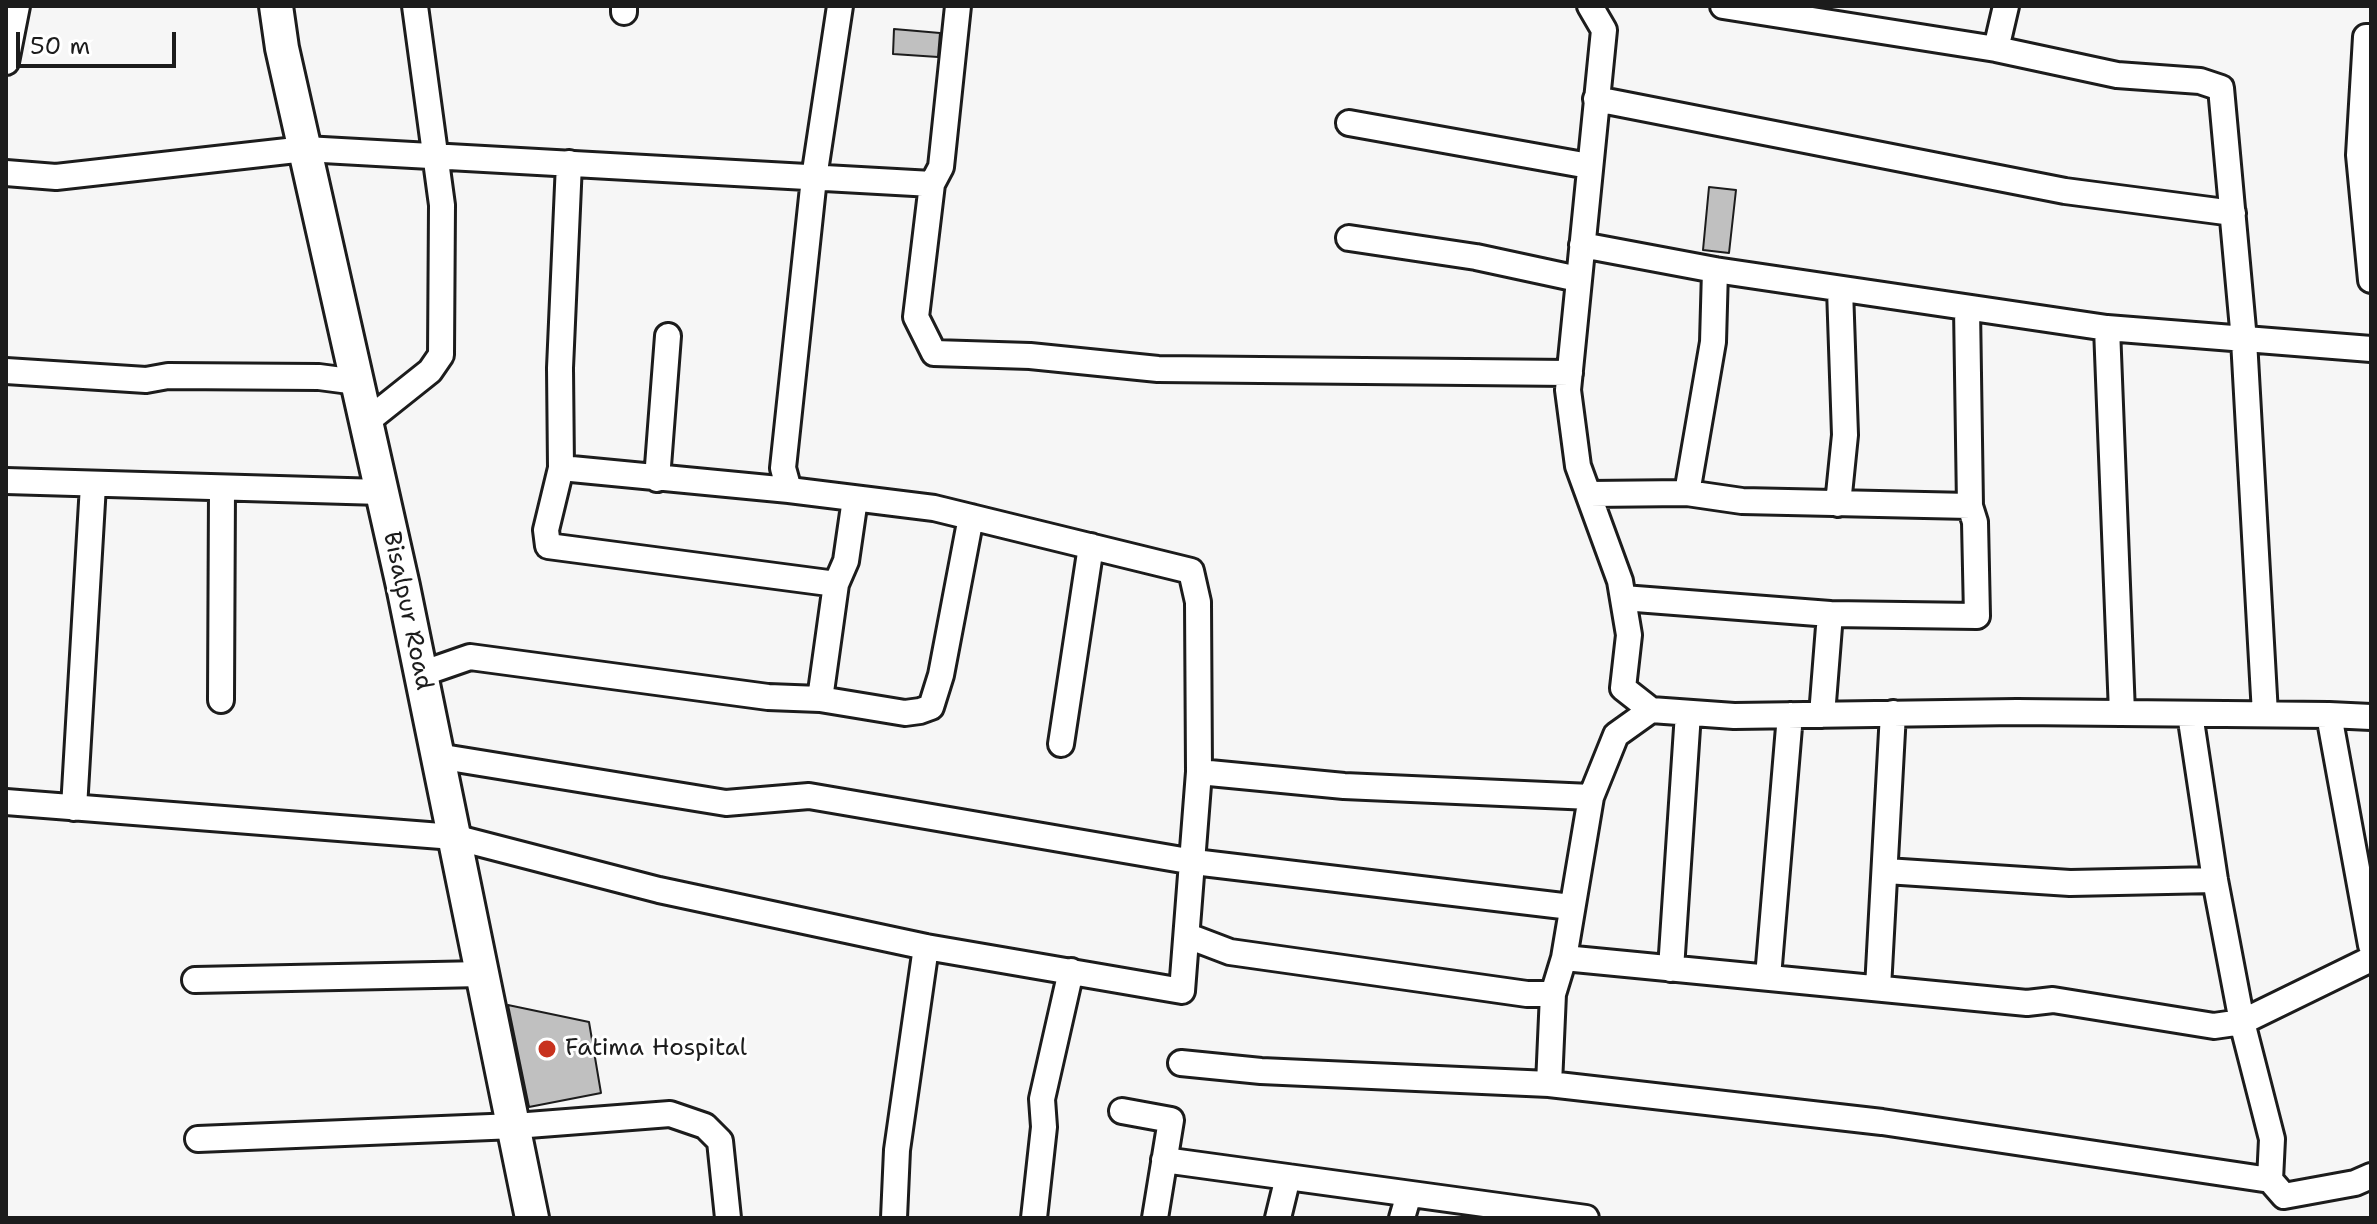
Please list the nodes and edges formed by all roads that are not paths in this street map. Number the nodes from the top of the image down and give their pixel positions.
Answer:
1 (17, 6) edge
2 (276, 6) edge
3 (415, 6) edge
4 (840, 6) edge
5 (958, 6) edge
6 (1723, 6) edge
7 (2006, 6) edge
8 (1599, 9) edge
9 (2371, 37) edge
10 (1996, 49) junction
11 (6, 62) edge
12 (1596, 99) junction
13 (1349, 123) dead end
14 (305, 149) junction
15 (436, 154) junction
16 (2365, 156) edge
17 (569, 163) junction
18 (1589, 166) junction
19 (6, 173) edge
20 (814, 178) junction
21 (932, 184) junction
22 (2233, 213) junction
23 (1349, 238) dead end
24 (1582, 245) junction
25 (1715, 270) junction
26 (1578, 279) junction
27 (2371, 280) edge
28 (1840, 289) junction
29 (1967, 308) junction
30 (2107, 328) junction
31 (668, 336) dead end
32 (2244, 340) junction
33 (2371, 349) edge
34 (6, 371) edge
35 (1570, 373) junction
36 (357, 382) junction
37 (366, 422) junction
38 (561, 468) junction
39 (657, 479) junction
40 (6, 481) edge
41 (93, 485) junction
42 (222, 489) junction
43 (789, 490) junction
44 (381, 492) junction
45 (1687, 493) junction
46 (1589, 494) junction
47 (855, 499) junction
48 (1838, 504) junction
49 (1970, 506) junction
50 (971, 517) junction
51 (1091, 546) junction
52 (836, 584) junction
53 (1623, 598) junction
54 (1830, 614) junction
55 (421, 674) junction
56 (820, 699) junction
57 (221, 700) dead end
58 (1651, 710) junction
59 (1688, 713) junction
60 (1893, 713) junction
61 (2122, 713) junction
62 (2190, 714) junction
63 (2265, 714) junction
64 (1790, 715) junction
65 (1822, 715) junction
66 (2329, 715) junction
67 (2371, 717) edge
68 (1061, 744) dead end
69 (437, 756) junction
70 (1199, 772) junction
71 (1591, 797) junction
72 (6, 802) edge
73 (74, 808) junction
74 (454, 837) junction
75 (2361, 837) edge
76 (1194, 862) junction
77 (1886, 871) junction
78 (2215, 880) junction
79 (1571, 907) junction
80 (1188, 936) junction
81 (2371, 945) edge
82 (926, 947) junction
83 (1564, 958) junction
84 (2371, 959) edge
85 (1671, 969) junction
86 (1071, 971) junction
87 (482, 974) junction
88 (1768, 977) junction
89 (195, 980) dead end
90 (1878, 988) junction
91 (1553, 994) junction
92 (2242, 1022) junction
93 (1181, 1063) dead end
94 (1549, 1084) junction
95 (1122, 1111) dead end
96 (513, 1126) junction
97 (198, 1139) dead end
98 (1164, 1160) junction
99 (2371, 1176) edge
100 (1288, 1177) junction
101 (2270, 1180) junction
102 (1409, 1194) junction
103 (532, 1218) edge
104 (728, 1218) edge
105 (894, 1218) edge
106 (1034, 1218) edge
107 (1155, 1218) edge
108 (1278, 1218) edge
109 (1402, 1218) edge
110 (1586, 1218) edge

1 - 11 street
2 - 14 main road, Bisalpur Road
3 - 15 street
4 - 20 street
5 - 21 street
6 - 10 street
7 - 10 street
8 - 12 street
9 - 16 street
10 - 22 street
12 - 18 street
12 - 22 street
13 - 18 street
14 - 15 street
14 - 19 street
14 - 36 main road, Bisalpur Road
15 - 17 street
15 - 37 street
16 - 27 street
17 - 20 street
17 - 38 street
18 - 24 street
20 - 21 street
20 - 43 street
21 - 35 street
22 - 32 street
23 - 26 street
24 - 25 street
24 - 26 street
25 - 28 street
25 - 45 street
26 - 35 street
28 - 29 street
28 - 48 street
29 - 30 street
29 - 49 street
30 - 32 street
30 - 61 street
31 - 39 street
32 - 33 street
32 - 63 street
34 - 36 street
35 - 46 street
36 - 37 main road, Bisalpur Road
37 - 44 main road, Bisalpur Road
38 - 39 street
38 - 52 street
39 - 43 street
40 - 41 street
41 - 42 street
41 - 73 street
42 - 44 street
42 - 57 street
43 - 47 street
44 - 55 main road, Bisalpur Road
45 - 46 street
45 - 48 street
46 - 53 street
47 - 50 street
47 - 52 street
48 - 49 street
49 - 54 street
50 - 51 street
50 - 56 street
51 - 68 street
51 - 70 street
52 - 56 street
53 - 54 street
53 - 58 street
54 - 65 street
55 - 56 street
55 - 69 main road, Bisalpur Road
58 - 59 street
58 - 71 street
59 - 64 street
59 - 85 street
60 - 61 street
60 - 65 street
60 - 77 street
61 - 62 street
62 - 63 street
62 - 78 street
63 - 66 street
64 - 65 street
64 - 88 street
66 - 67 street
66 - 75 street
69 - 74 main road, Bisalpur Road
69 - 76 street
70 - 71 street
70 - 76 street
71 - 79 street
72 - 73 street
73 - 74 street
74 - 82 street
74 - 87 main road, Bisalpur Road
75 - 81 street
76 - 79 street
76 - 80 street
77 - 78 street
77 - 90 street
78 - 92 street
79 - 83 street
80 - 86 street
80 - 91 street
82 - 86 street
82 - 105 street
83 - 85 street
83 - 91 street
84 - 92 street
85 - 88 street
86 - 106 street
87 - 89 street
87 - 96 main road, Bisalpur Road
88 - 90 street
90 - 92 street
91 - 94 street
92 - 101 street
93 - 94 street
94 - 101 street
95 - 98 street
96 - 97 street
96 - 103 main road, Bisalpur Road
96 - 104 street
98 - 100 street
98 - 107 street
99 - 101 street
100 - 102 street
100 - 108 street
102 - 109 street
102 - 110 street

